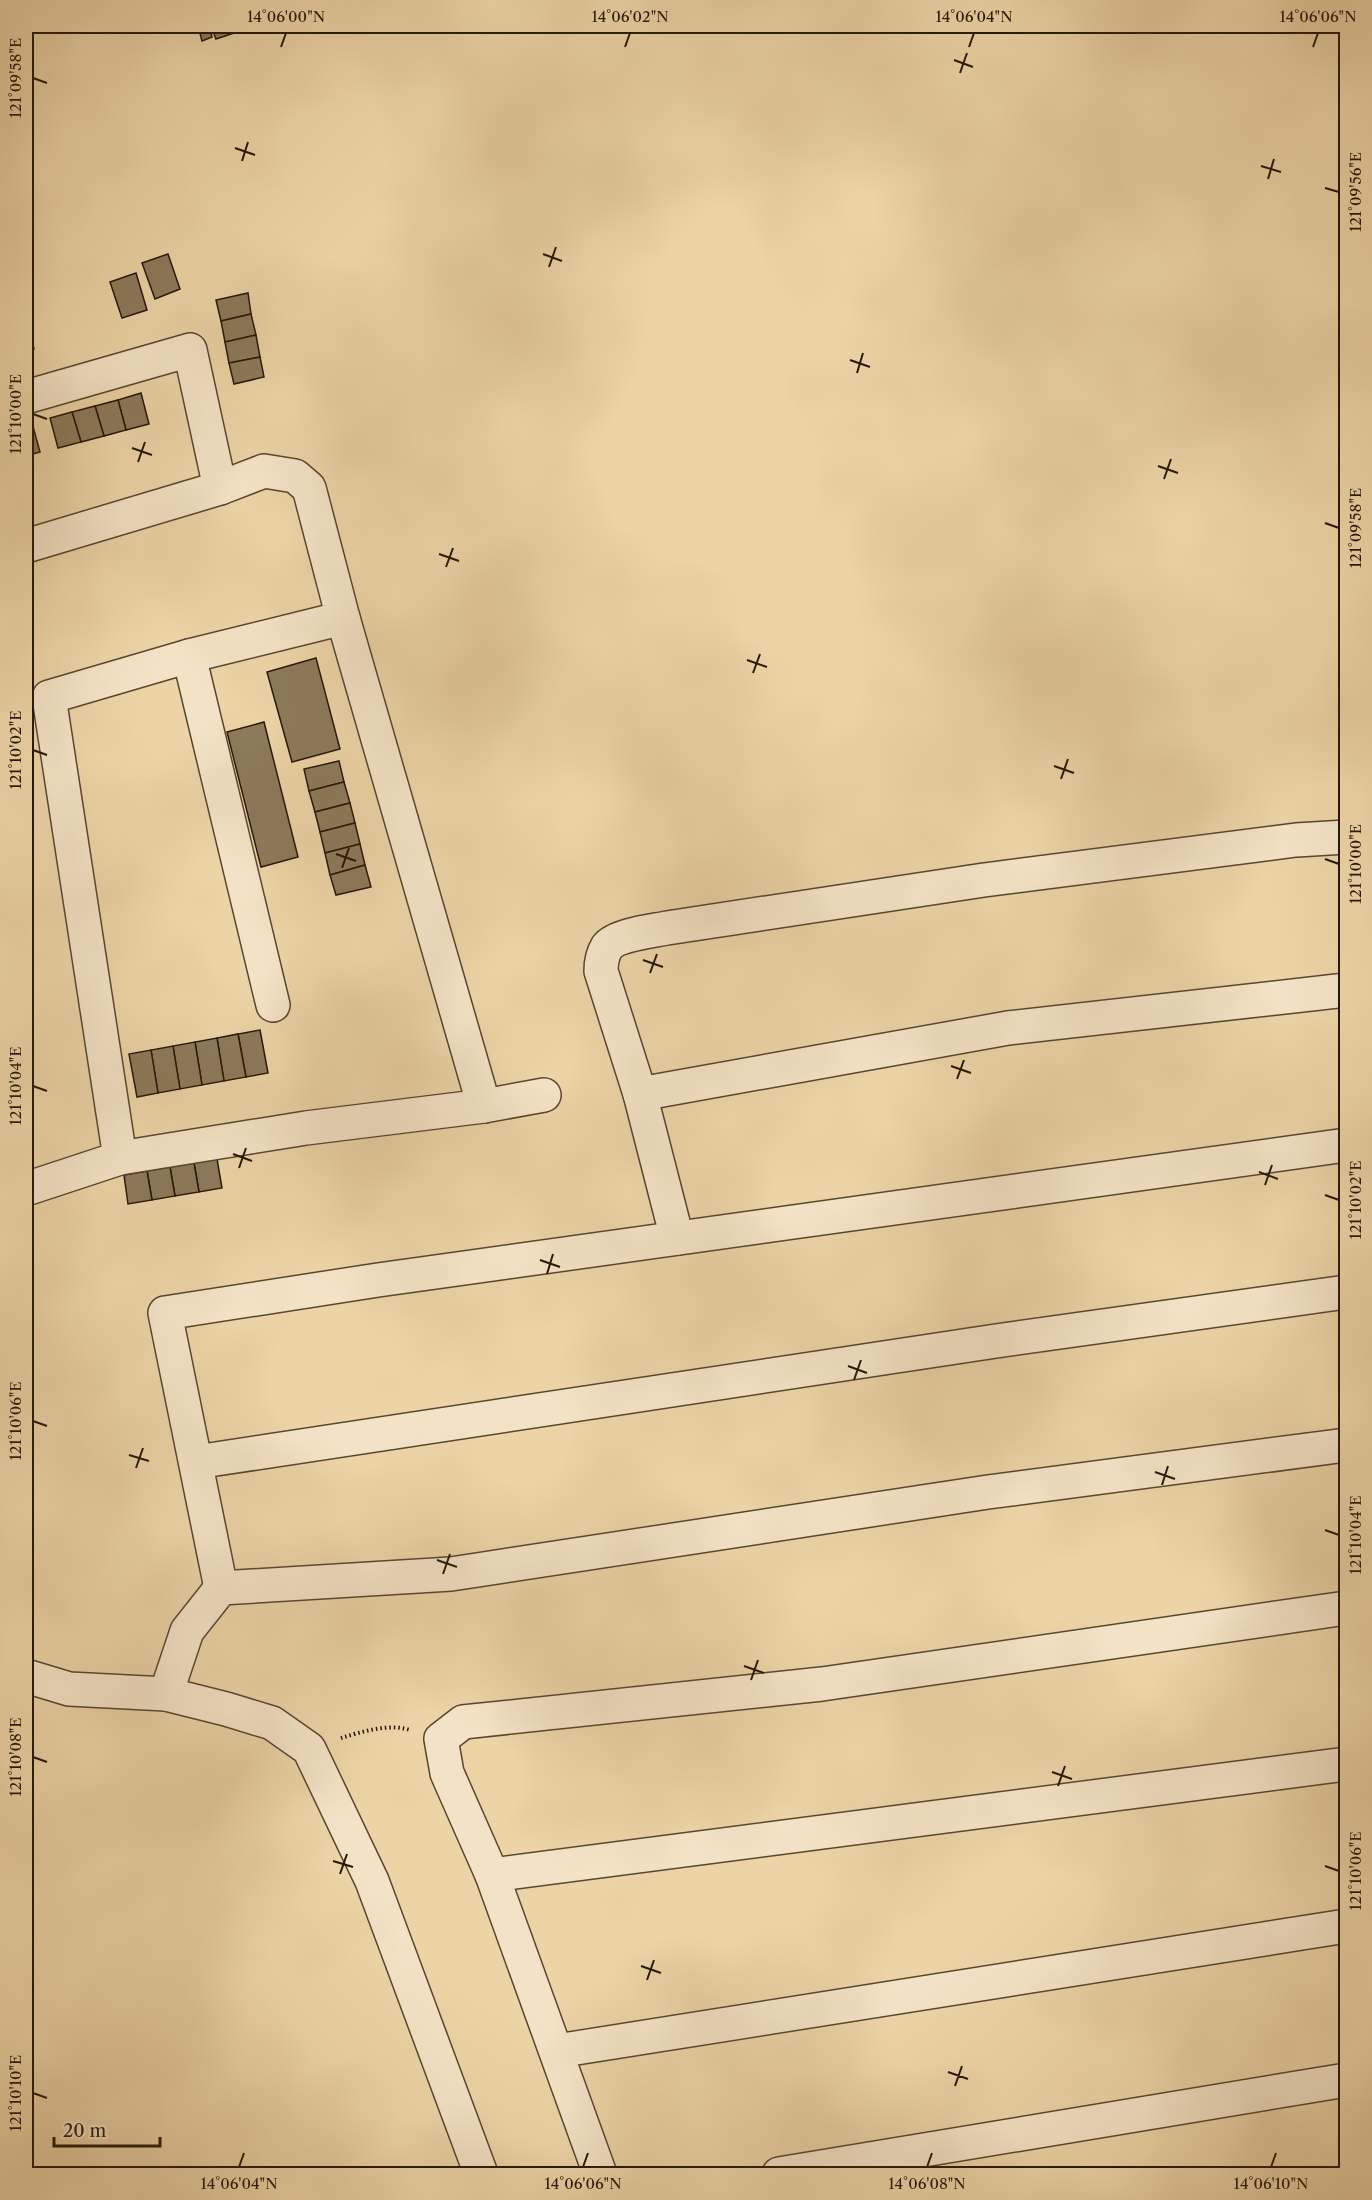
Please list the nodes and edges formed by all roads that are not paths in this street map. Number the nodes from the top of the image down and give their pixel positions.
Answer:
1 (26, 397) edge
2 (220, 488) junction
3 (26, 546) edge
4 (343, 618) junction
5 (189, 656) junction
6 (1347, 837) edge
7 (1347, 990) edge
8 (273, 1005) dead end
9 (640, 1094) junction
10 (544, 1095) dead end
11 (484, 1106) junction
12 (1347, 1145) edge
13 (120, 1158) junction
14 (26, 1189) edge
15 (677, 1238) junction
16 (1347, 1292) edge
17 (1347, 1445) edge
18 (196, 1462) junction
19 (221, 1587) junction
20 (1347, 1608) edge
21 (26, 1676) edge
22 (166, 1694) junction
23 (1347, 1764) edge
24 (492, 1875) junction
25 (1347, 1926) edge
26 (557, 2051) junction
27 (1347, 2080) edge
28 (481, 2175) edge
29 (600, 2175) edge
30 (780, 2175) edge

1 - 2 street
2 - 3 street
2 - 4 street
4 - 5 street
4 - 11 street
5 - 8 street
5 - 13 street
6 - 9 street
7 - 9 street
9 - 15 street
10 - 11 street
11 - 13 street
12 - 15 street
13 - 14 street
15 - 18 street
16 - 18 street
17 - 19 street
18 - 19 street
19 - 22 street
20 - 24 street
21 - 22 street
22 - 28 street
23 - 24 street
24 - 26 street
25 - 26 street
26 - 29 street
27 - 30 street

